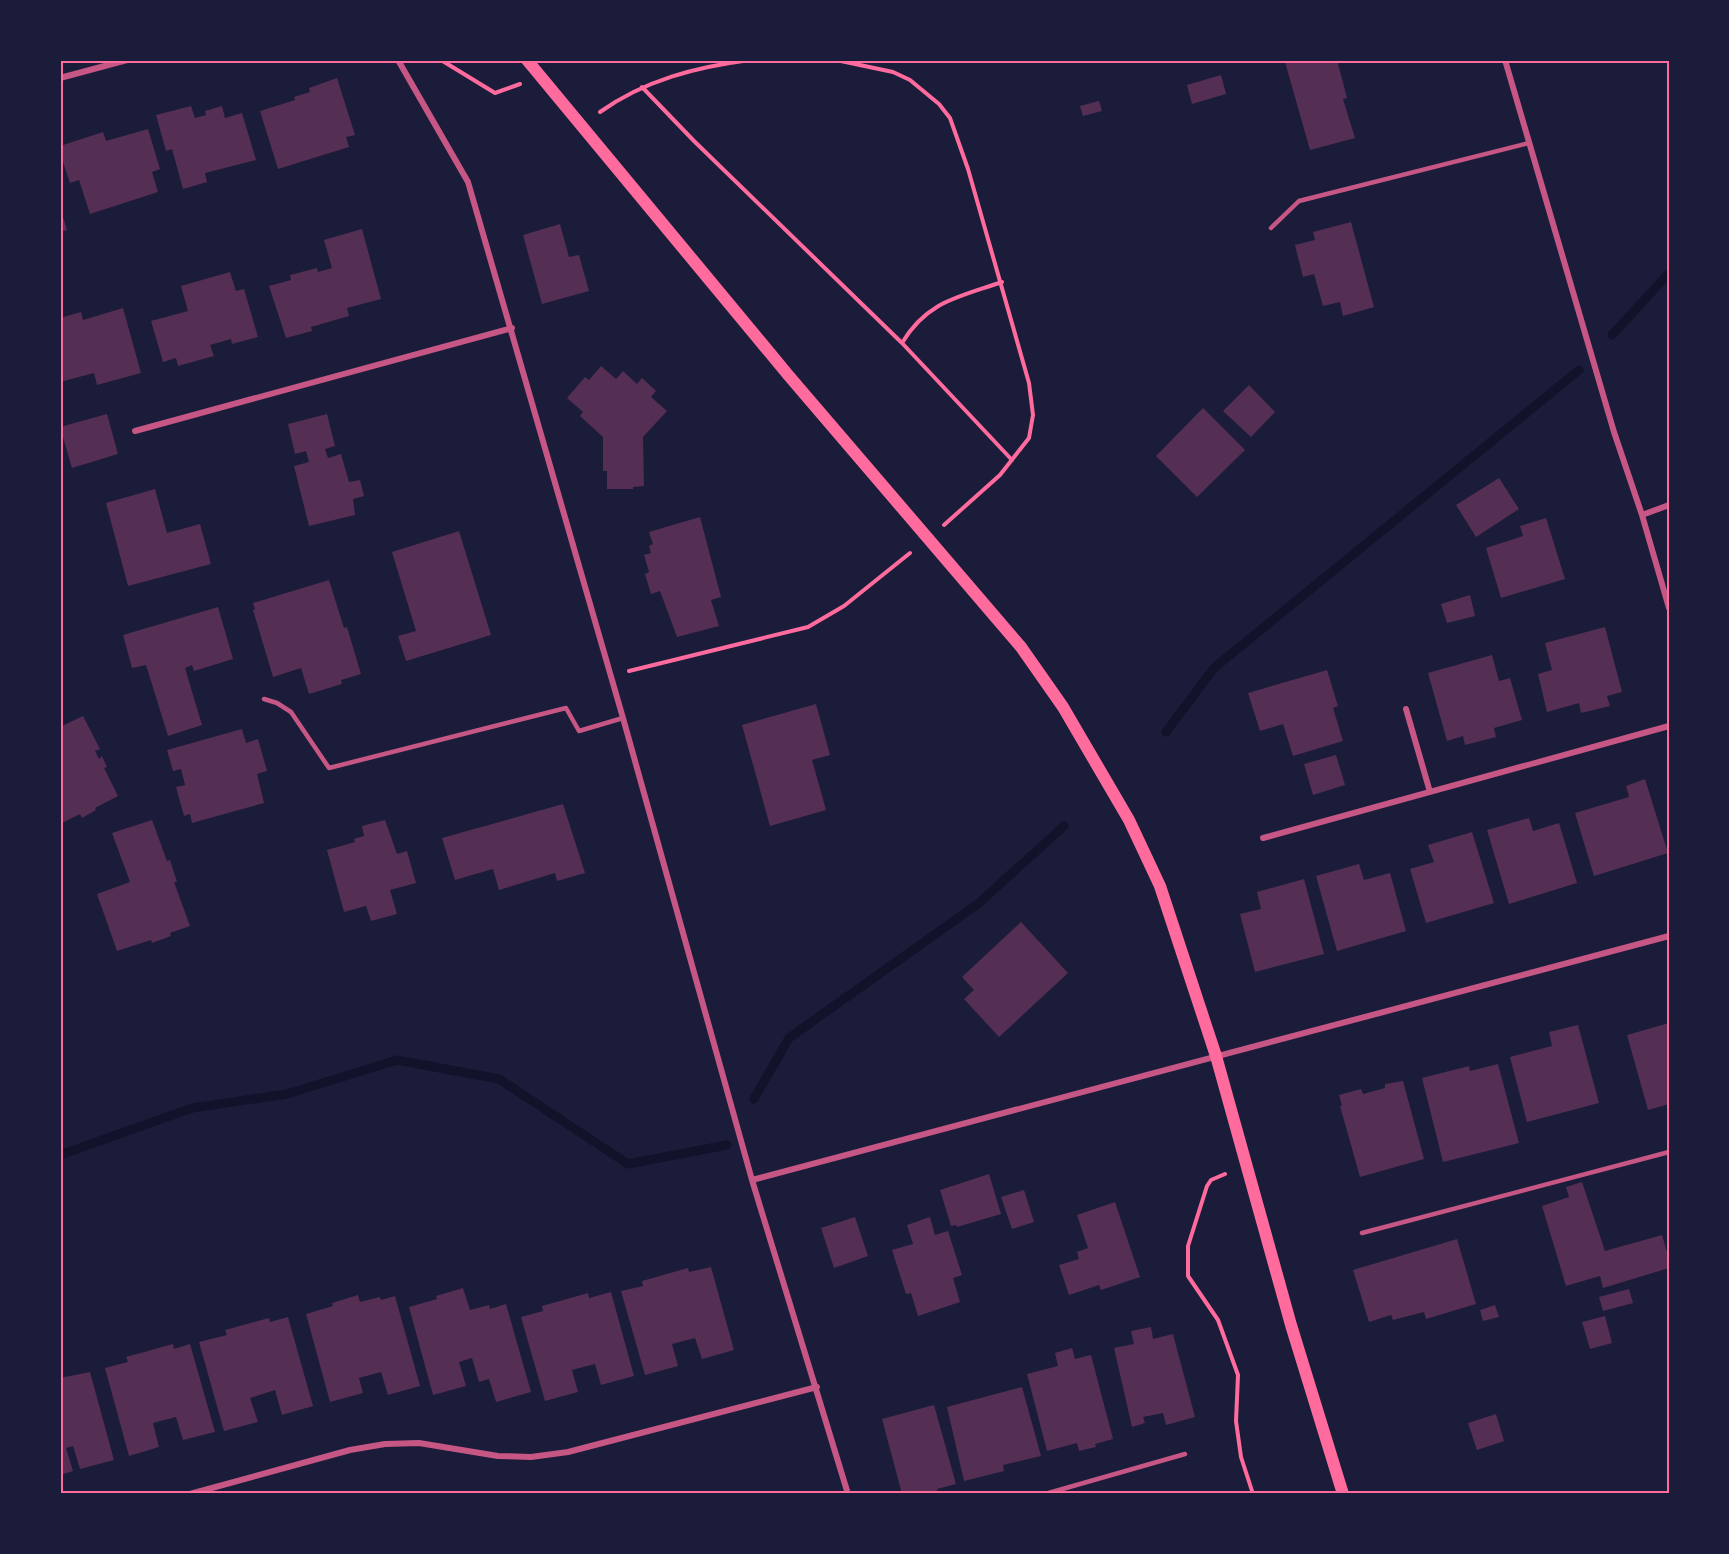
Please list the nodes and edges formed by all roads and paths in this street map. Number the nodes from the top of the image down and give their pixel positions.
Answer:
1 (127, 60) edge
2 (398, 60) edge
3 (441, 60) edge
4 (527, 60) edge
5 (750, 60) edge
6 (836, 60) edge
7 (1505, 60) edge
8 (540, 77) junction
9 (60, 78) edge
10 (642, 87) junction
11 (581, 126) junction
12 (1529, 143) junction
13 (1271, 228) dead end
14 (1002, 282) junction
15 (512, 328) junction
16 (902, 343) junction
17 (135, 431) dead end
18 (1012, 460) junction
19 (1000, 475) dead end
20 (1669, 504) edge
21 (1642, 515) junction
22 (1669, 608) edge
23 (830, 616) dead end
24 (611, 675) junction
25 (264, 699) dead end
26 (1406, 710) dead end
27 (623, 718) junction
28 (1669, 726) edge
29 (1430, 792) junction
30 (1263, 838) dead end
31 (1669, 936) edge
32 (1216, 1056) junction
33 (1669, 1152) edge
34 (1245, 1165) junction
35 (752, 1180) junction
36 (1362, 1233) dead end
37 (817, 1387) junction
38 (1185, 1454) dead end
39 (190, 1494) edge
40 (848, 1494) edge
41 (1045, 1494) edge
42 (1253, 1494) edge
43 (1343, 1494) edge

1 - 9 street
2 - 15 street
3 - 8 path
4 - 8 main road
5 - 10 path
6 - 14 path
7 - 12 street
8 - 11 main road
10 - 11 path
10 - 16 path
11 - 32 main road
12 - 13 lane
12 - 21 street
14 - 16 path
14 - 18 path
15 - 17 street
15 - 24 street
16 - 18 path
18 - 19 path
20 - 21 street
21 - 22 street
23 - 24 path
24 - 27 street
25 - 27 lane
26 - 29 street
27 - 35 street
28 - 29 street
29 - 30 street
31 - 32 street
32 - 34 main road
32 - 35 street
33 - 36 lane
34 - 42 path
34 - 43 main road
35 - 37 street
37 - 39 street
37 - 40 street
38 - 41 lane

